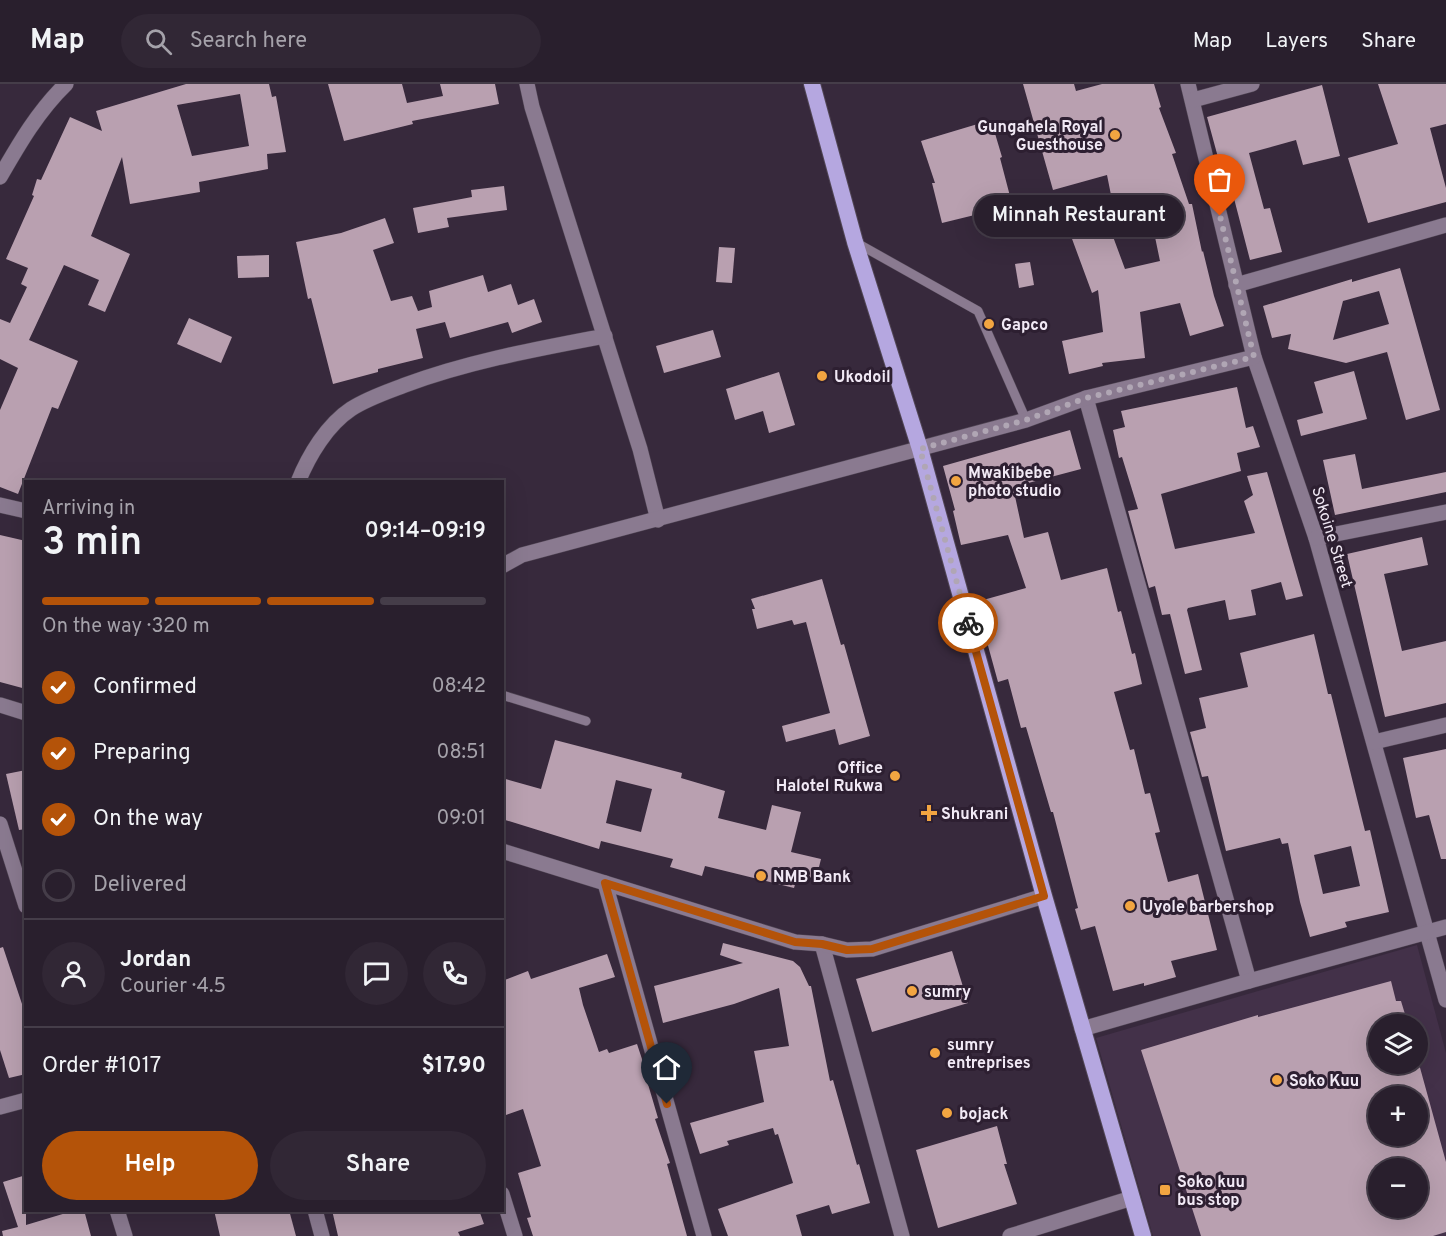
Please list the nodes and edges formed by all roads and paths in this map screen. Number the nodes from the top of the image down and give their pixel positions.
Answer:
1 (66, 84) edge
2 (527, 84) edge
3 (812, 84) edge
4 (1188, 84) edge
5 (1252, 84) edge
6 (1193, 100) junction
7 (0, 177) edge
8 (1446, 225) edge
9 (855, 242) junction
10 (1236, 285) junction
11 (604, 336) junction
12 (1254, 357) junction
13 (1086, 398) junction
14 (1026, 420) junction
15 (920, 449) junction
16 (299, 480) edge
17 (0, 505) edge
18 (24, 511) edge
19 (1446, 512) edge
20 (658, 520) junction
21 (1316, 538) junction
22 (504, 565) edge
23 (504, 696) edge
24 (0, 705) edge
25 (24, 712) edge
26 (586, 720) dead end
27 (1446, 725) edge
28 (1374, 742) junction
29 (0, 824) edge
30 (504, 852) edge
31 (605, 883) junction
32 (1044, 896) junction
33 (24, 900) edge
34 (1446, 927) edge
35 (1427, 931) junction
36 (822, 944) junction
37 (1249, 981) junction
38 (1446, 1000) edge
39 (1082, 1029) junction
40 (24, 1101) edge
41 (0, 1107) edge
42 (1132, 1198) junction
43 (504, 1200) edge
44 (118, 1212) edge
45 (316, 1212) edge
46 (125, 1236) edge
47 (322, 1236) edge
48 (515, 1236) edge
49 (704, 1236) edge
50 (902, 1236) edge
51 (1010, 1236) edge
52 (1143, 1236) edge

1 - 7 street
2 - 11 street
3 - 9 highway
4 - 6 street, Sokoine Street
5 - 6 street
6 - 10 street, Sokoine Street
8 - 10 street
9 - 14 lane
9 - 15 highway
10 - 12 street, Sokoine Street
11 - 16 street
11 - 20 street
12 - 13 street
12 - 21 street, Sokoine Street
13 - 14 street
13 - 37 street
14 - 15 street
15 - 20 street
15 - 32 highway
17 - 18 street
19 - 21 street
20 - 22 street
21 - 28 street, Sokoine Street
23 - 26 lane
24 - 25 street
27 - 28 street
28 - 35 street, Sokoine Street
29 - 33 street
30 - 31 street
31 - 36 street
31 - 49 street
32 - 36 street
32 - 39 highway
34 - 35 street
35 - 37 street
35 - 38 street, Sokoine Street
36 - 50 street
37 - 39 street
39 - 42 highway
40 - 41 street
42 - 51 street
42 - 52 highway
43 - 48 street
44 - 46 street
45 - 47 street

